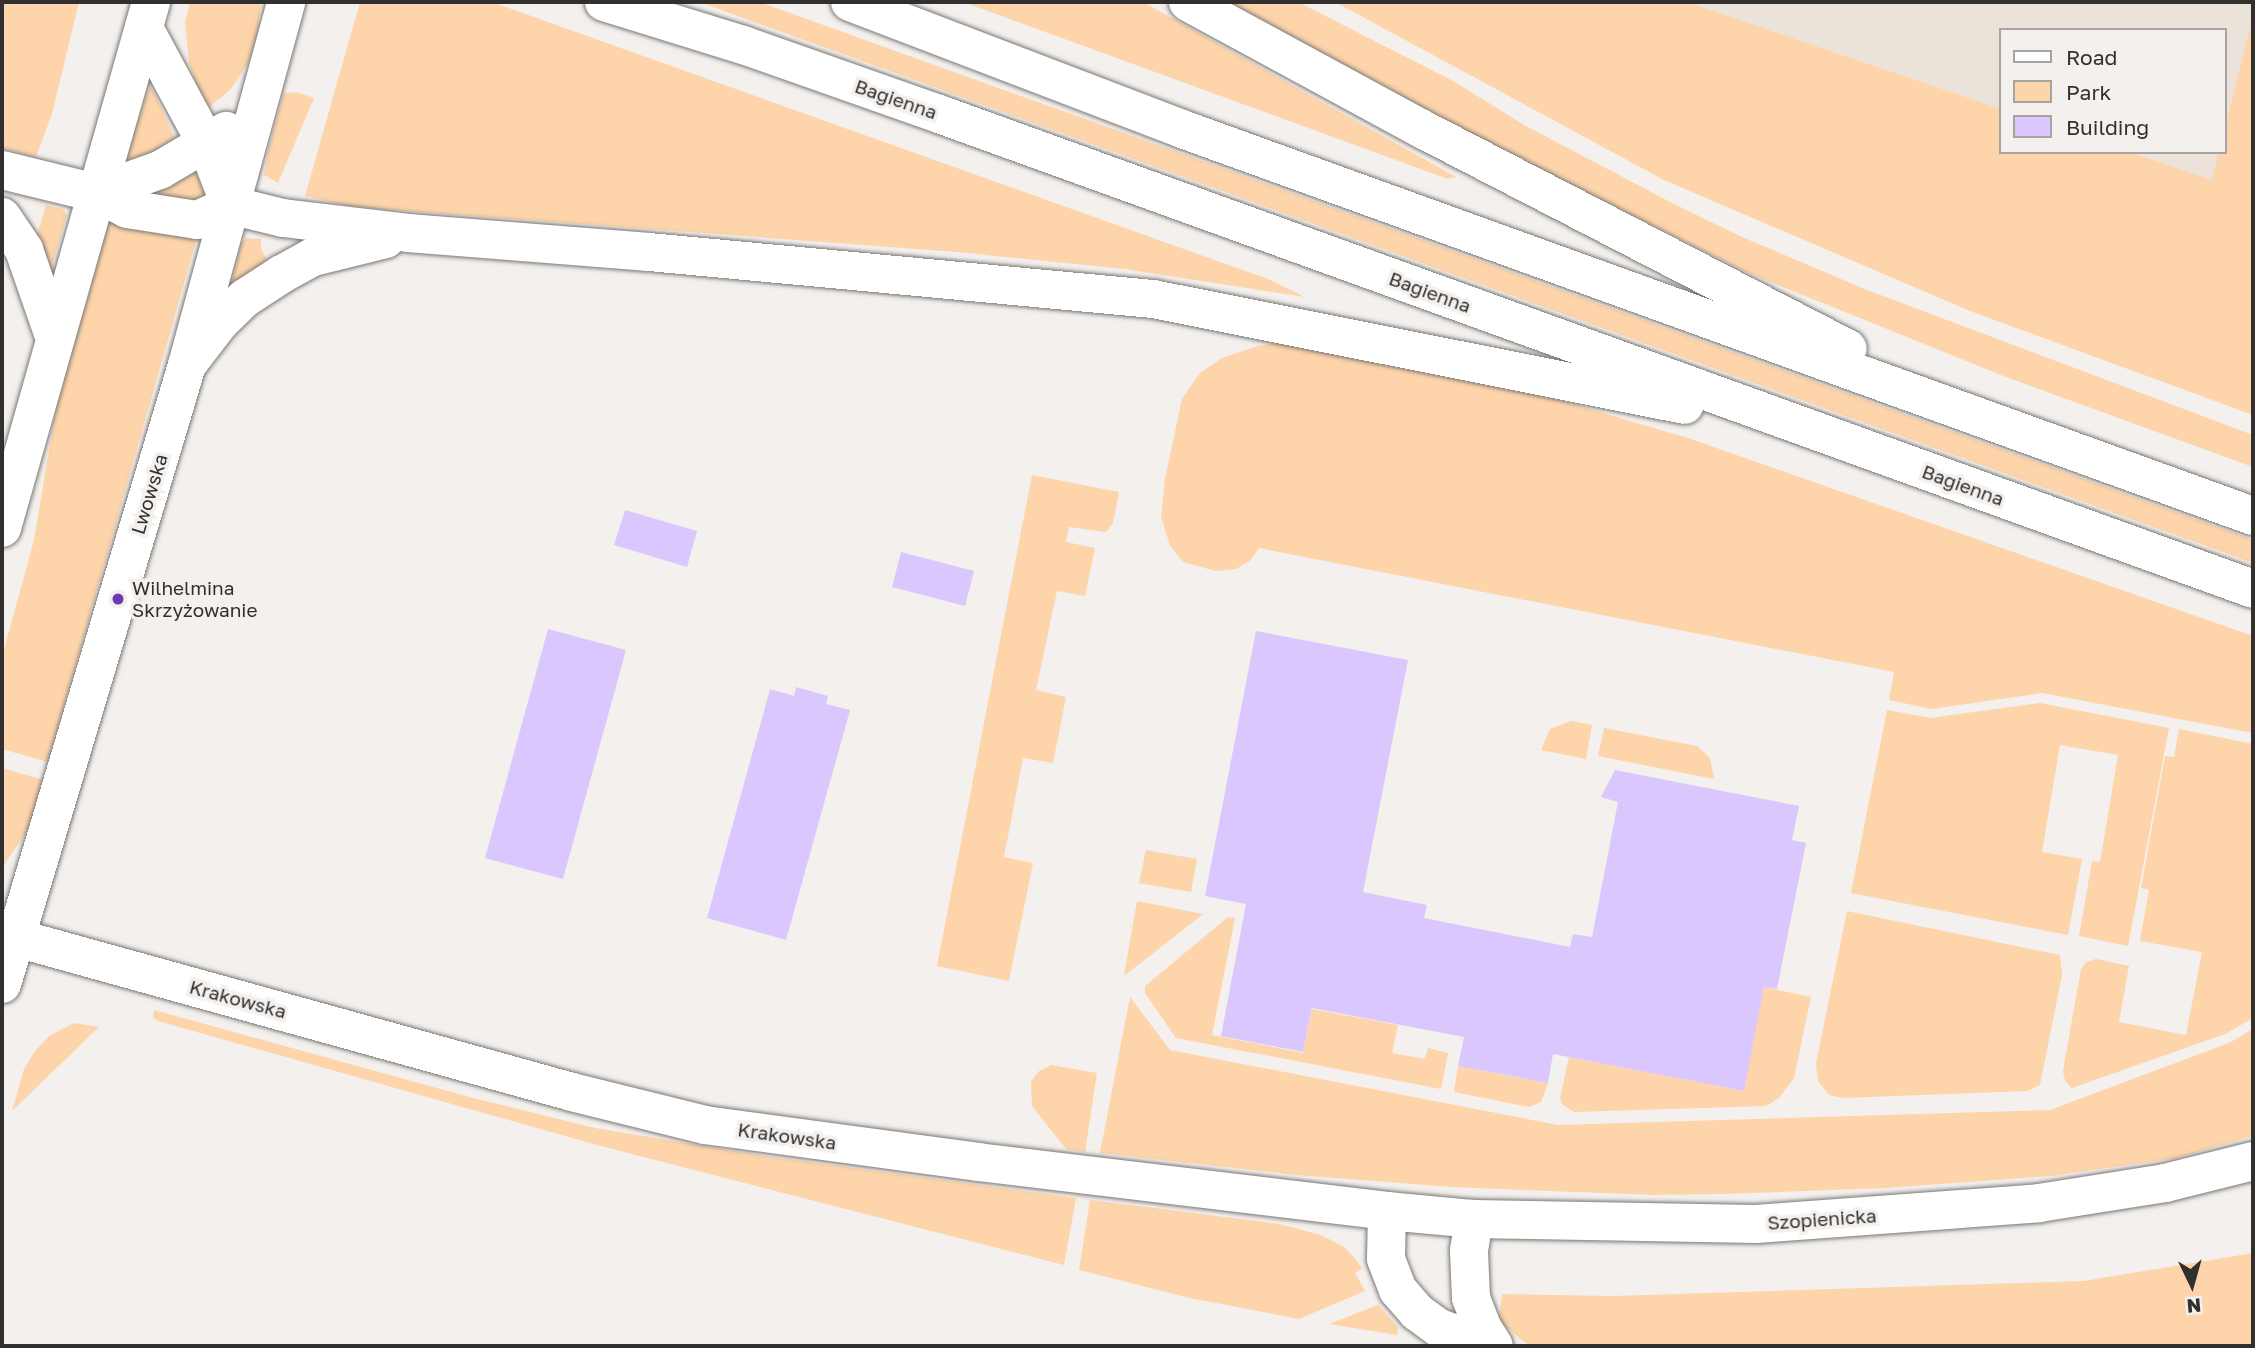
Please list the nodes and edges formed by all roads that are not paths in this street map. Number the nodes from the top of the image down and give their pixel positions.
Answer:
1 (286, 2) edge
2 (604, 2) edge
3 (850, 2) edge
4 (1188, 2) edge
5 (148, 15) edge
6 (256, 109) junction
7 (207, 145) junction
8 (2, 170) edge
9 (96, 193) junction
10 (230, 205) junction
11 (2, 217) edge
12 (408, 233) junction
13 (54, 336) junction
14 (187, 365) junction
15 (1983, 419) junction
16 (1817, 433) junction
17 (2253, 516) edge
18 (2, 528) edge
19 (2253, 589) edge
20 (9, 936) edge
21 (2, 984) edge
22 (2253, 1161) edge
23 (1387, 1211) junction
24 (1474, 1219) junction
25 (1493, 1346) edge

1 - 6 main road, Lwowska
2 - 16 main road, Bagienna
3 - 15 main road
4 - 15 main road
5 - 7 main road
5 - 9 main road
6 - 7 main road
6 - 10 main road, Lwowska
7 - 9 main road
7 - 10 main road
8 - 9 main road
9 - 10 main road
9 - 13 main road
10 - 12 main road
10 - 14 main road, Lwowska
11 - 13 main road
12 - 14 main road
12 - 16 main road
13 - 18 main road
14 - 20 main road, Lwowska
15 - 17 main road
16 - 19 main road, Bagienna
20 - 21 main road, Lwowska
20 - 23 main road, Krakowska
22 - 24 main road, Szopienicka
23 - 24 main road, Szopienicka
23 - 25 main road
24 - 25 main road

